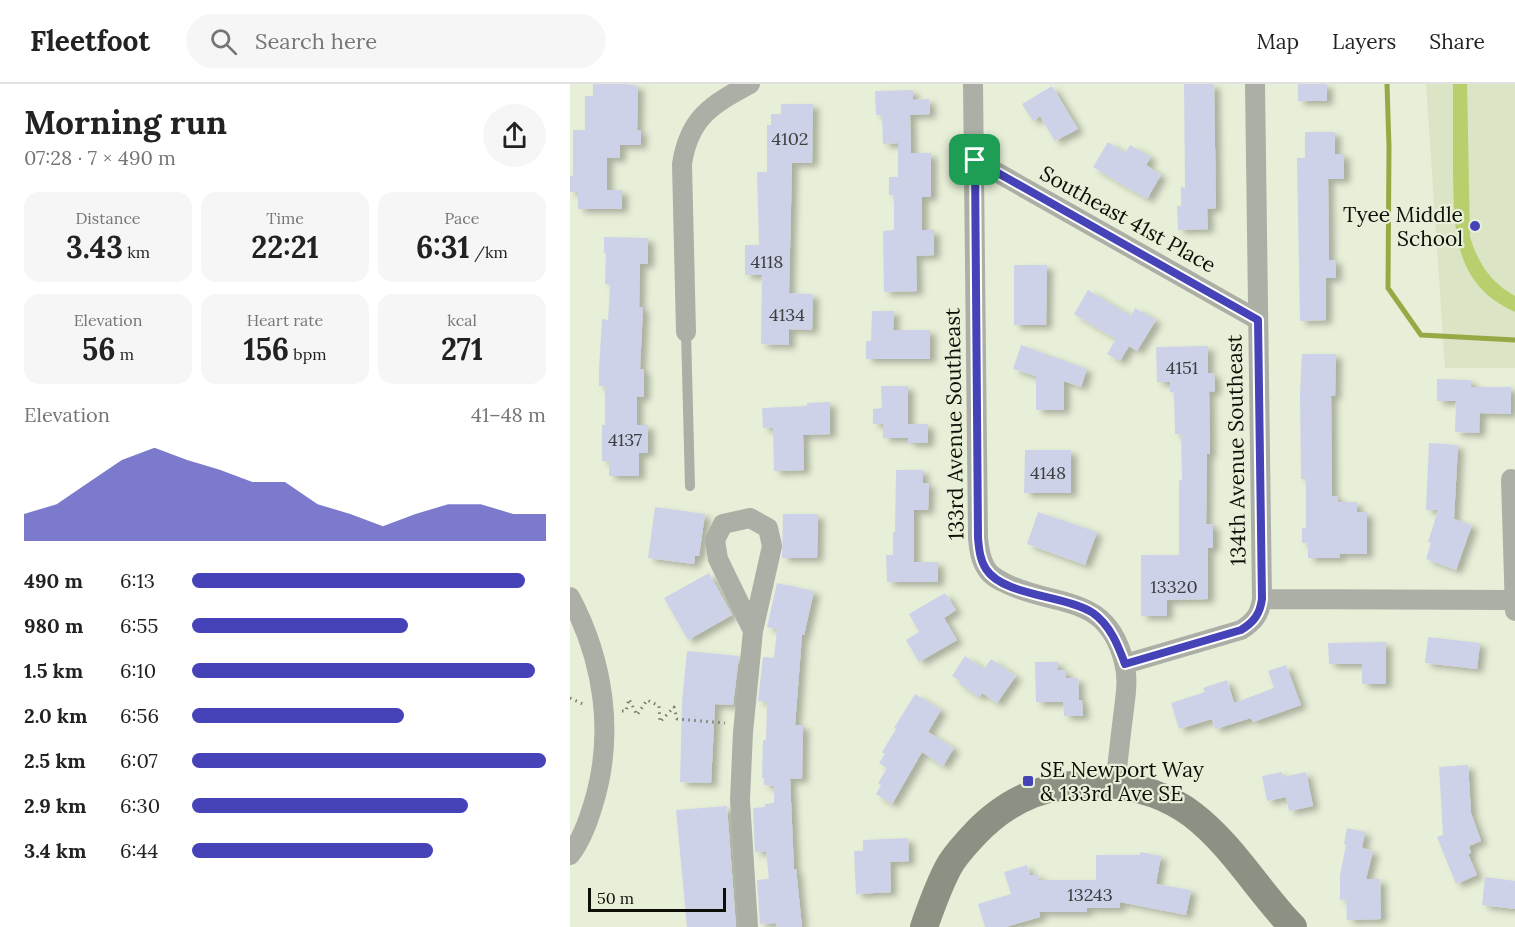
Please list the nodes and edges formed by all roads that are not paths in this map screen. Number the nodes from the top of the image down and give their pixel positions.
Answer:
1 (750, 84) edge
2 (973, 84) edge
3 (1255, 84) edge
4 (975, 160) junction
5 (1258, 320) junction
6 (686, 332) joint
7 (1511, 479) dead end
8 (690, 486) dead end
9 (570, 597) edge
10 (1262, 599) junction
11 (1514, 607) edge
12 (753, 631) junction
13 (1125, 664) junction
14 (1115, 785) junction
15 (570, 855) edge
16 (748, 927) edge
17 (924, 927) edge
18 (1293, 927) edge

1 - 6 street
2 - 4 street, 133rd Avenue Southeast
3 - 5 street, 134th Avenue Southeast
4 - 5 street, Southeast 41st Place
4 - 13 street, 133rd Avenue Southeast
5 - 10 street, 134th Avenue Southeast
6 - 8 lane
7 - 11 street
9 - 15 street
10 - 11 street
10 - 13 street
12 - 12 street
12 - 16 street
13 - 14 street, 133rd Avenue Southeast
14 - 17 main road
14 - 18 main road

